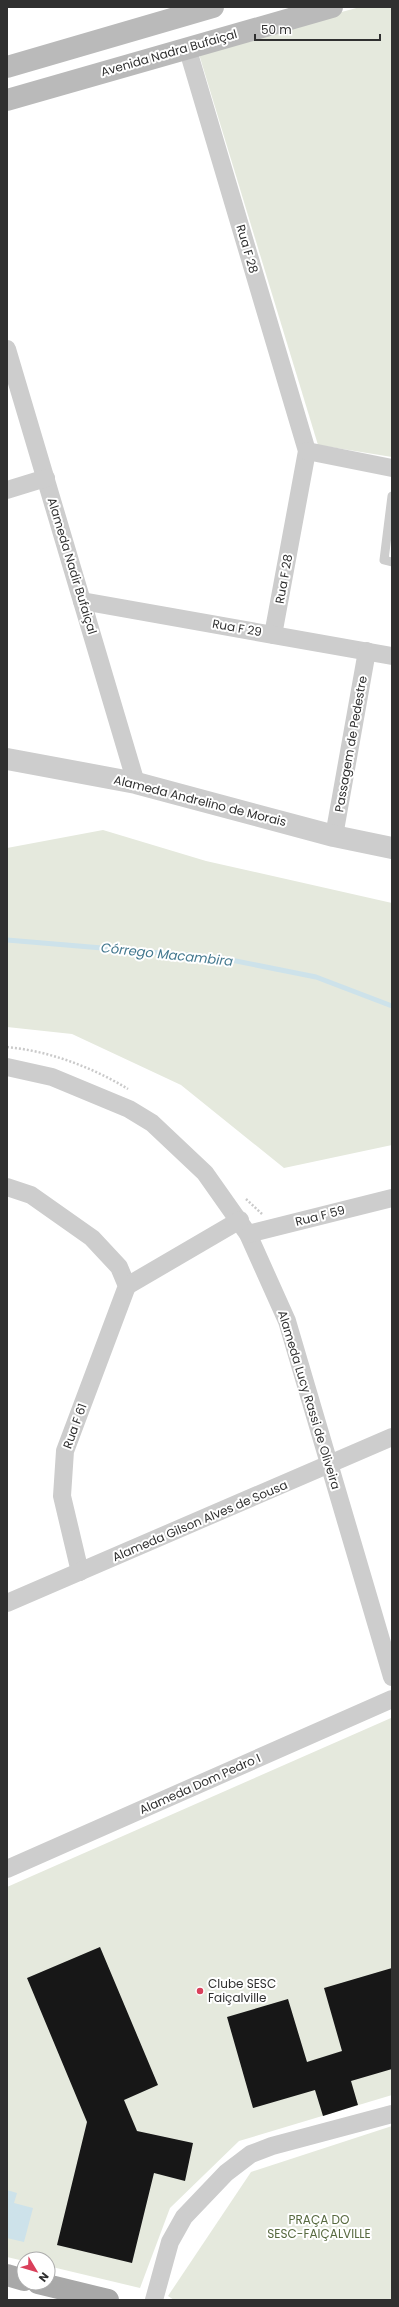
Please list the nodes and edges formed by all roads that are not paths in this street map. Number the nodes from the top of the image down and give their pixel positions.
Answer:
1 (213, 7) edge
2 (332, 7) edge
3 (188, 47) junction
4 (7, 67) edge
5 (7, 100) edge
6 (7, 349) edge
7 (307, 451) junction
8 (392, 468) edge
9 (46, 478) junction
10 (7, 490) edge
11 (392, 496) edge
12 (392, 562) edge
13 (82, 601) junction
14 (274, 635) junction
15 (367, 651) junction
16 (392, 656) edge
17 (7, 759) edge
18 (136, 783) junction
19 (334, 836) junction
20 (392, 848) edge
21 (7, 1067) edge
22 (7, 1187) edge
23 (392, 1198) edge
24 (244, 1227) junction
25 (127, 1286) junction
26 (392, 1437) edge
27 (330, 1466) junction
28 (80, 1572) junction
29 (7, 1604) edge
30 (392, 1677) edge
31 (392, 1699) edge
32 (7, 1869) edge
33 (392, 2114) edge
34 (56, 2287) edge
35 (108, 2300) edge
36 (154, 2300) edge

1 - 4 main road
2 - 3 main road, Avenida Nadra Bufaiçal
3 - 5 main road, Avenida Nadra Bufaiçal
3 - 7 street, Rua F 28
6 - 9 street, Alameda Nadir Bufaiçal
7 - 8 street
7 - 14 street, Rua F 28
9 - 10 street
9 - 13 street, Alameda Nadir Bufaiçal
11 - 12 lane
13 - 14 street, Rua F 29
13 - 18 street, Alameda Nadir Bufaiçal
14 - 15 street, Rua F 29
15 - 16 street, Rua F 29
15 - 19 street, Passagem de Pedestre
17 - 18 street, Alameda Andrelino de Morais
18 - 19 street, Alameda Andrelino de Morais
19 - 20 street, Alameda Andrelino de Morais
21 - 24 street, Alameda Lucy Rassi de Oliveira
22 - 25 street
23 - 24 street, Rua F 59
24 - 25 street
24 - 27 street, Alameda Lucy Rassi de Oliveira
25 - 28 street, Rua F 61
26 - 27 street, Alameda Gilson Alves de Sousa
27 - 28 street, Alameda Gilson Alves de Sousa
27 - 30 street, Alameda Lucy Rassi de Oliveira
28 - 29 street, Alameda Gilson Alves de Sousa
31 - 32 street, Alameda Dom Pedro I
33 - 36 street
34 - 35 main road

